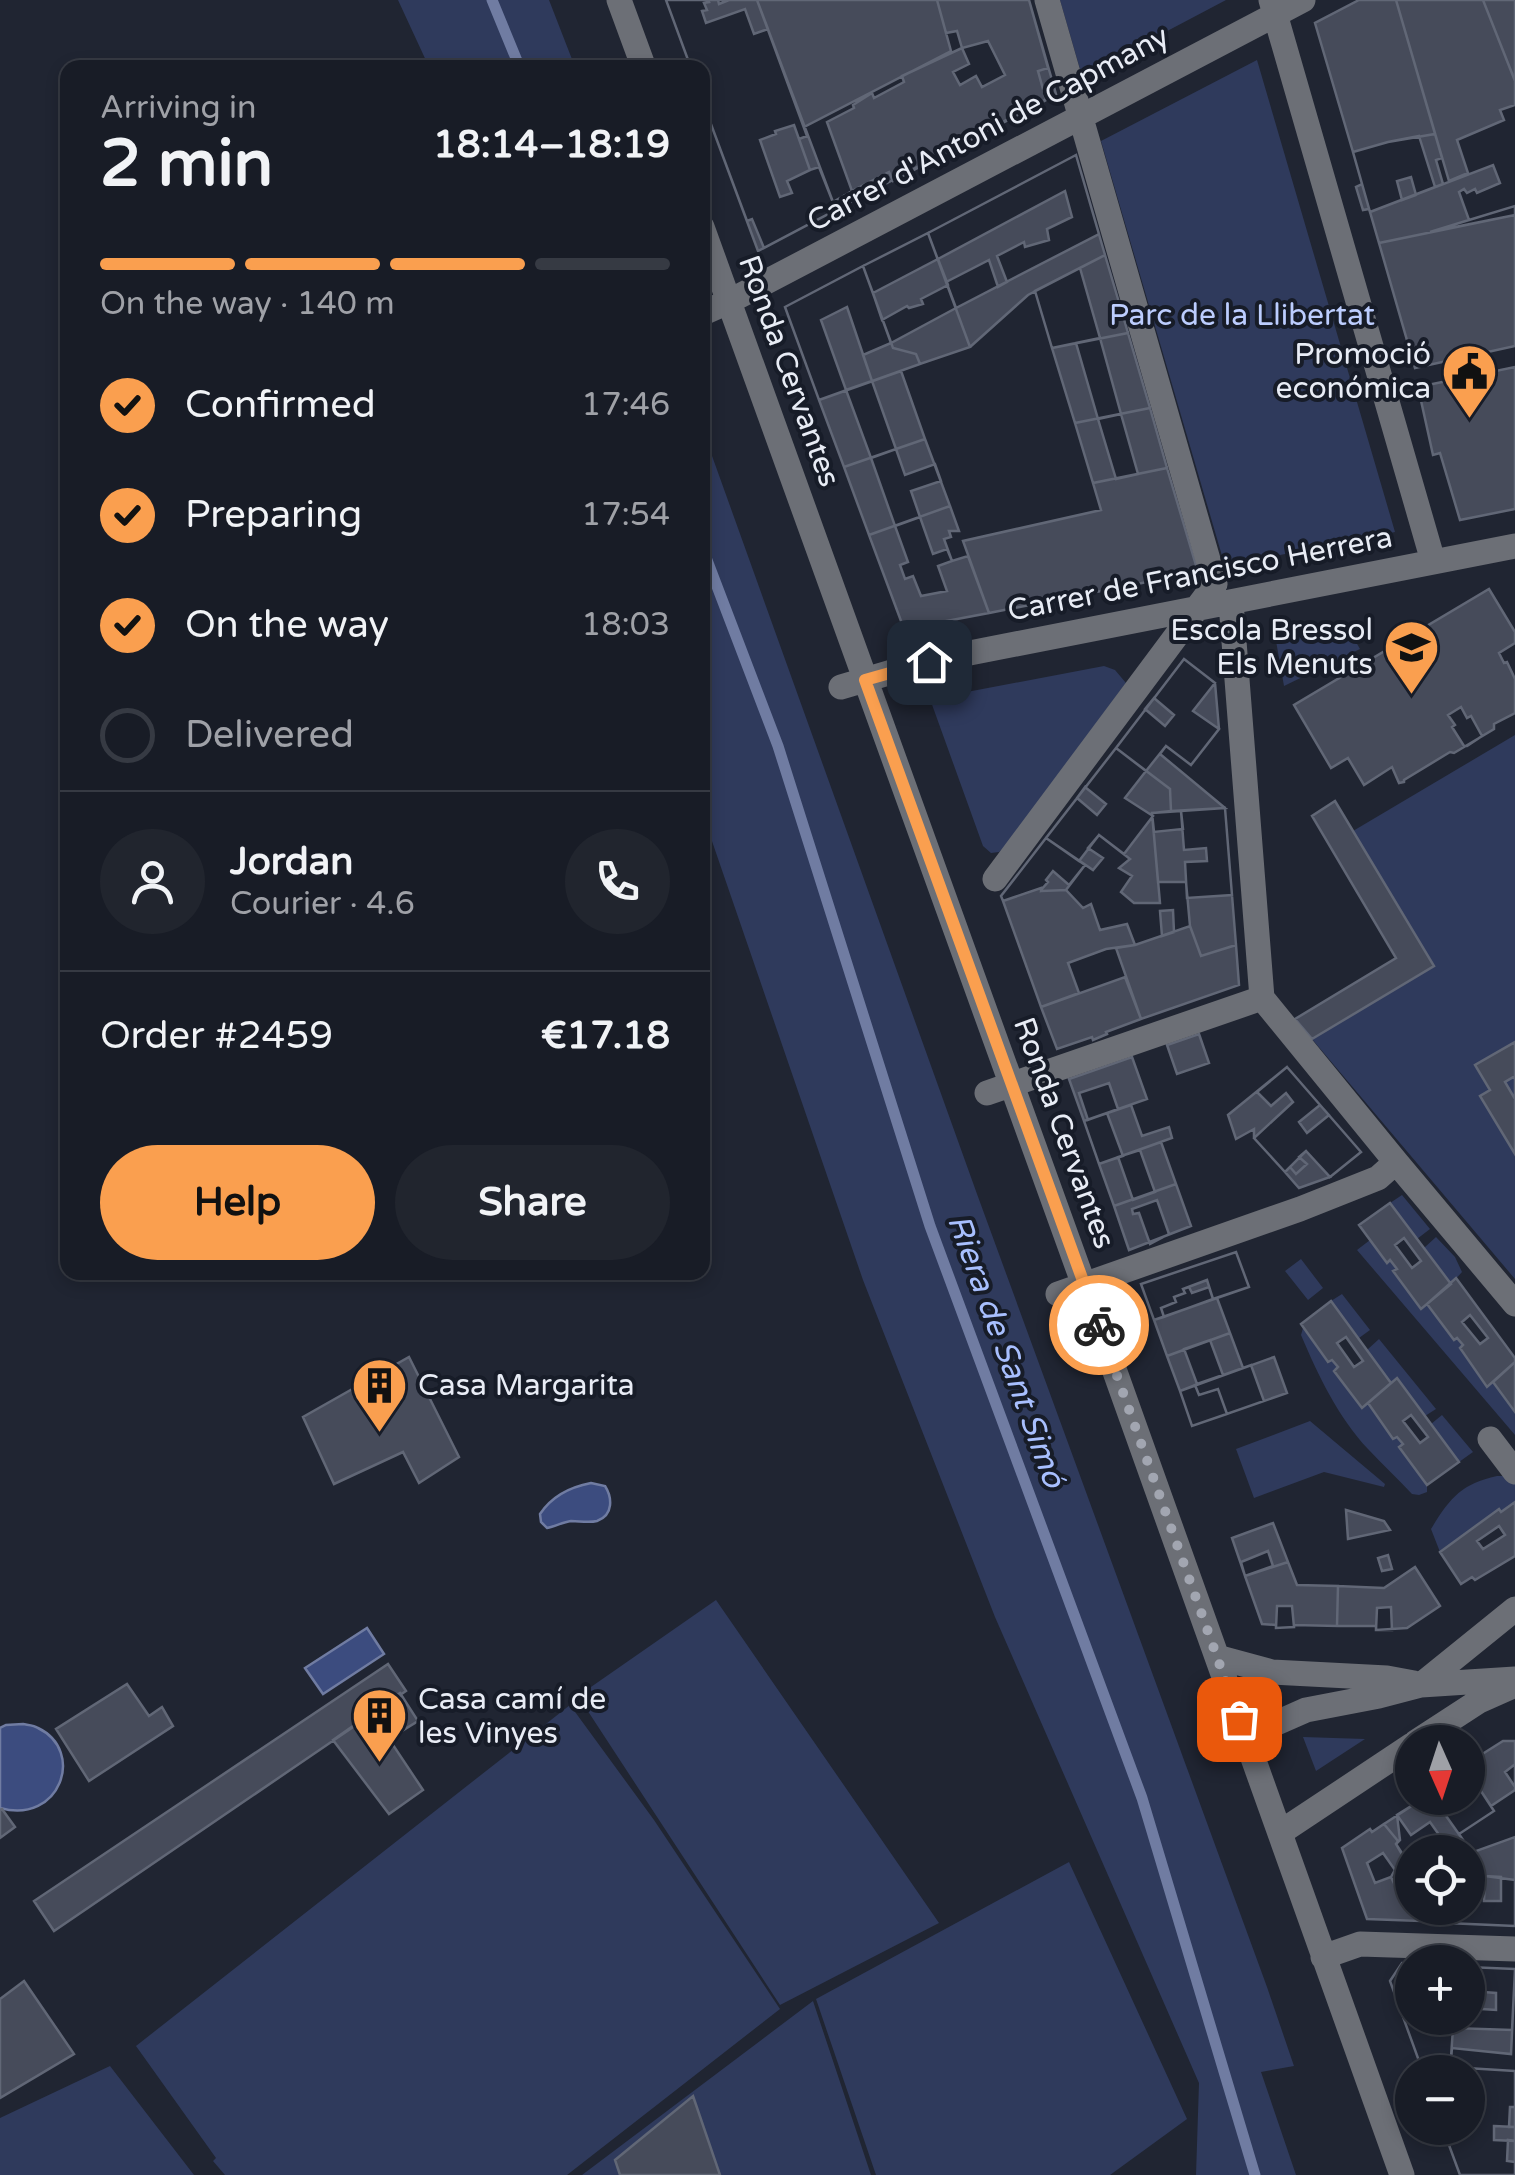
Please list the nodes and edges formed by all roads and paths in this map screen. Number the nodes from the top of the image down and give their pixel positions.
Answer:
1 (619, 0) edge
2 (1047, 0) edge
3 (1303, 0) edge
4 (1273, 7) edge
5 (641, 60) edge
6 (1082, 117) junction
7 (710, 248) edge
8 (730, 301) junction
9 (710, 310) edge
10 (1515, 546) edge
11 (1433, 561) junction
12 (1231, 603) junction
13 (1195, 608) junction
14 (853, 684) junction
15 (995, 878) dead end
16 (1262, 998) junction
17 (1011, 1085) junction
18 (986, 1094) dead end
19 (1396, 1162) junction
20 (1084, 1285) junction
21 (1058, 1294) dead end
22 (1515, 1304) edge
23 (1490, 1438) dead end
24 (1515, 1472) edge
25 (1515, 1609) edge
26 (1217, 1658) junction
27 (1515, 1682) edge
28 (1421, 1685) junction
29 (1443, 1725) edge
30 (1250, 1750) junction
31 (1395, 1757) edge
32 (1281, 1832) junction
33 (1515, 1949) edge
34 (1324, 1957) junction
35 (1402, 2175) edge

1 - 5 street
2 - 6 street
3 - 4 street, Carrer d'Antoni de Capmany
4 - 6 street, Carrer d'Antoni de Capmany
4 - 11 street
6 - 8 street, Carrer d'Antoni de Capmany
6 - 13 street
7 - 8 street, Ronda Cervantes
8 - 9 street, Carrer d'Antoni de Capmany
8 - 14 street, Ronda Cervantes
10 - 11 street, Carrer de Francisco Herrera
11 - 12 street, Carrer de Francisco Herrera
12 - 13 street, Carrer de Francisco Herrera
12 - 16 street
13 - 14 street, Carrer de Francisco Herrera
13 - 15 street
14 - 17 street, Ronda Cervantes
16 - 17 street
16 - 19 street
17 - 18 street
17 - 20 street, Ronda Cervantes
19 - 20 street
19 - 22 street
20 - 21 street
20 - 26 street, Ronda Cervantes
23 - 24 street
25 - 28 street
26 - 28 street
26 - 30 street, Ronda Cervantes
27 - 28 street
27 - 29 street
28 - 30 street
30 - 32 street, Ronda Cervantes
31 - 32 street
32 - 34 street, Ronda Cervantes
33 - 34 street
34 - 35 street, Ronda Cervantes

